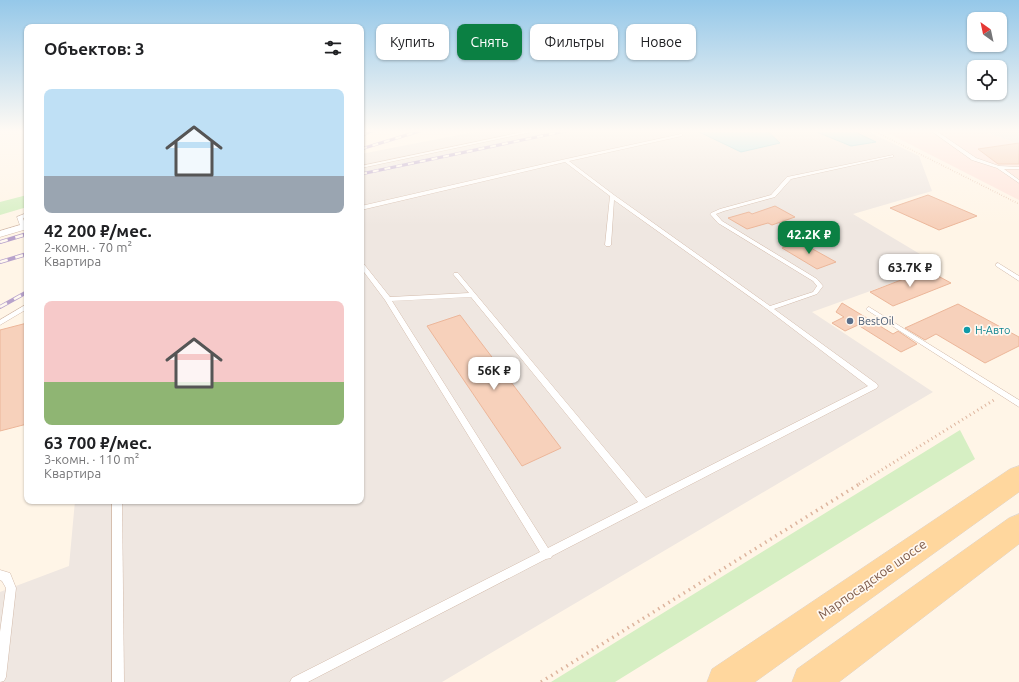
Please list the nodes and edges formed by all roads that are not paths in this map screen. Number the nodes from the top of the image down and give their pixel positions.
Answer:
1 (386, 162) edge
2 (558, 162) edge
3 (568, 162) edge
4 (864, 162) edge
5 (985, 162) edge
6 (364, 166) edge
7 (999, 167) junction
8 (1019, 168) edge
9 (1019, 182) edge
10 (612, 196) junction
11 (364, 207) edge
12 (24, 216) edge
13 (24, 225) edge
14 (24, 227) edge
15 (0, 234) edge
16 (608, 245) dead end
17 (998, 265) dead end
18 (364, 268) edge
19 (456, 274) dead end
20 (1019, 279) edge
21 (474, 295) junction
22 (388, 299) junction
23 (24, 308) edge
24 (769, 308) junction
25 (869, 309) dead end
26 (0, 323) edge
27 (1019, 404) edge
28 (1019, 477) edge
29 (116, 504) edge
30 (645, 504) junction
31 (1019, 527) edge
32 (547, 555) junction
33 (0, 576) edge
34 (0, 677) edge
35 (118, 682) edge
36 (296, 682) edge
37 (725, 682) edge
38 (810, 682) edge

1 - 6 lane
2 - 11 lane
3 - 10 lane
4 - 24 lane
5 - 7 lane
7 - 8 lane
7 - 9 lane
10 - 16 lane
10 - 24 lane
12 - 13 lane
14 - 15 street
17 - 20 lane
18 - 22 lane
19 - 21 lane
21 - 22 lane
21 - 30 lane
22 - 32 lane
23 - 26 lane
24 - 30 lane
25 - 27 lane
28 - 37 main road, Марпосадское шоссе
29 - 35 lane
30 - 32 lane
31 - 38 main road
32 - 36 lane
33 - 34 lane

